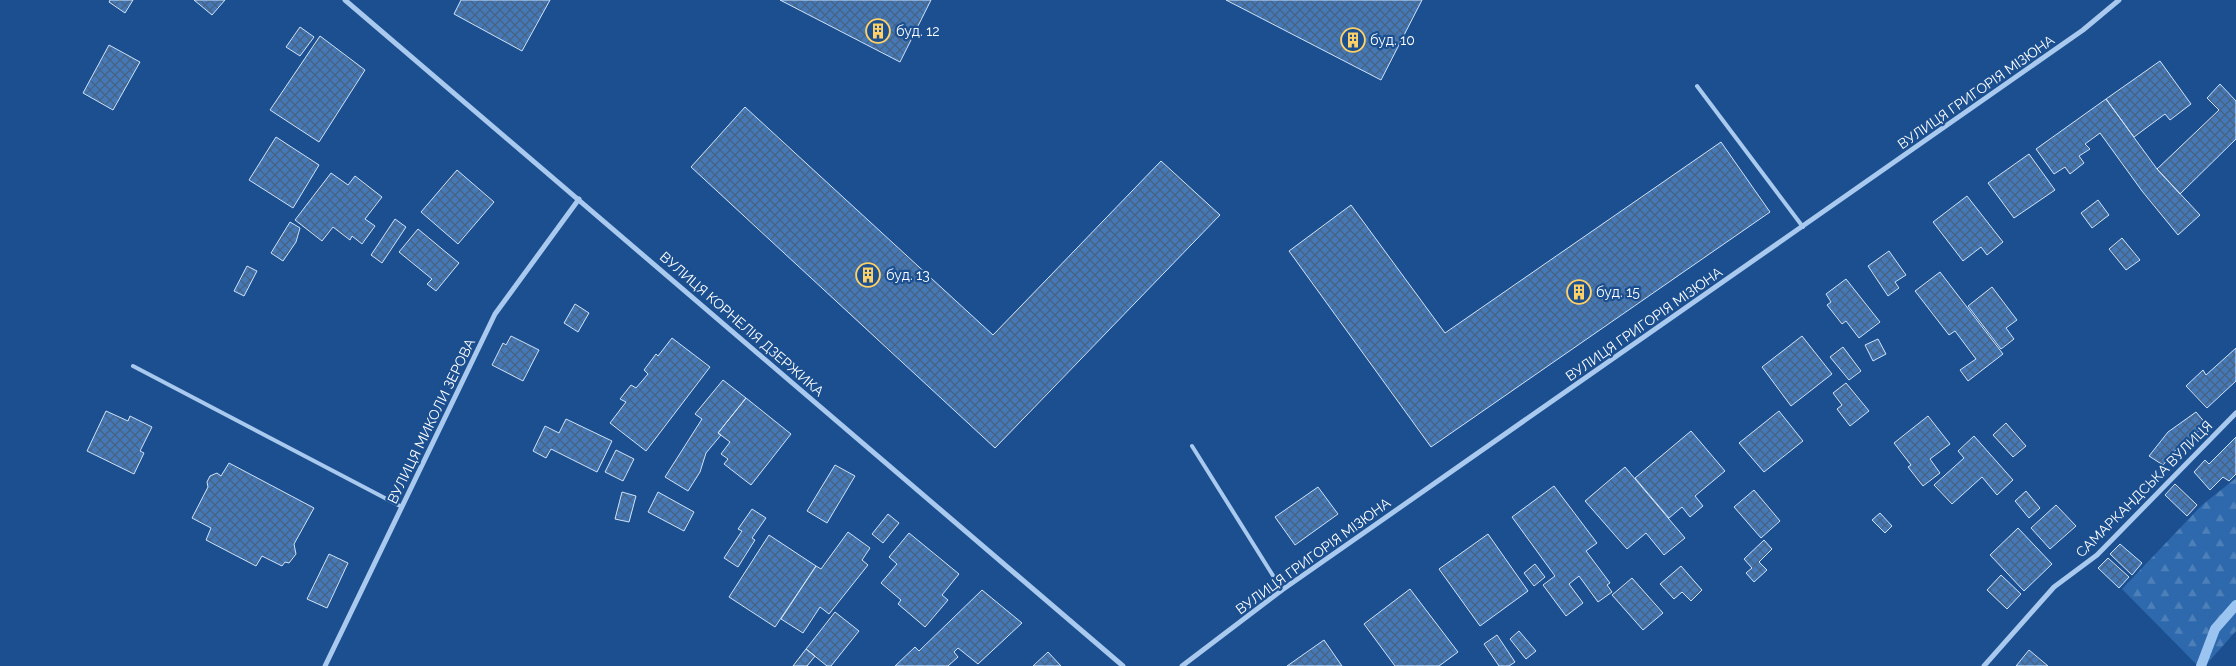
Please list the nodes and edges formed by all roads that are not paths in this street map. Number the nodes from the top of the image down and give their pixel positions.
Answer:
1 (346, 0) edge
2 (2119, 0) edge
3 (1697, 86) dead end
4 (580, 199) junction
5 (1803, 227) junction
6 (132, 366) dead end
7 (2236, 412) edge
8 (1192, 446) dead end
9 (402, 507) junction
10 (1282, 590) junction
11 (325, 666) edge
12 (1123, 666) edge
13 (1182, 666) edge
14 (1984, 666) edge

1 - 4 street, ВУЛИЦЯ КОРНЕЛІЯ ДЗЕРЖИКА
2 - 5 street, ВУЛИЦЯ ГРИГОРІЯ МІЗЮНА
3 - 5 lane
4 - 9 street, ВУЛИЦЯ МИКОЛИ ЗЕРОВА
4 - 12 street, ВУЛИЦЯ КОРНЕЛІЯ ДЗЕРЖИКА
5 - 10 street, ВУЛИЦЯ ГРИГОРІЯ МІЗЮНА
6 - 9 lane
7 - 14 street, САМАРКАНДСЬКА ВУЛИЦЯ
8 - 10 lane
9 - 11 street, ВУЛИЦЯ МИКОЛИ ЗЕРОВА
10 - 13 street, ВУЛИЦЯ ГРИГОРІЯ МІЗЮНА

